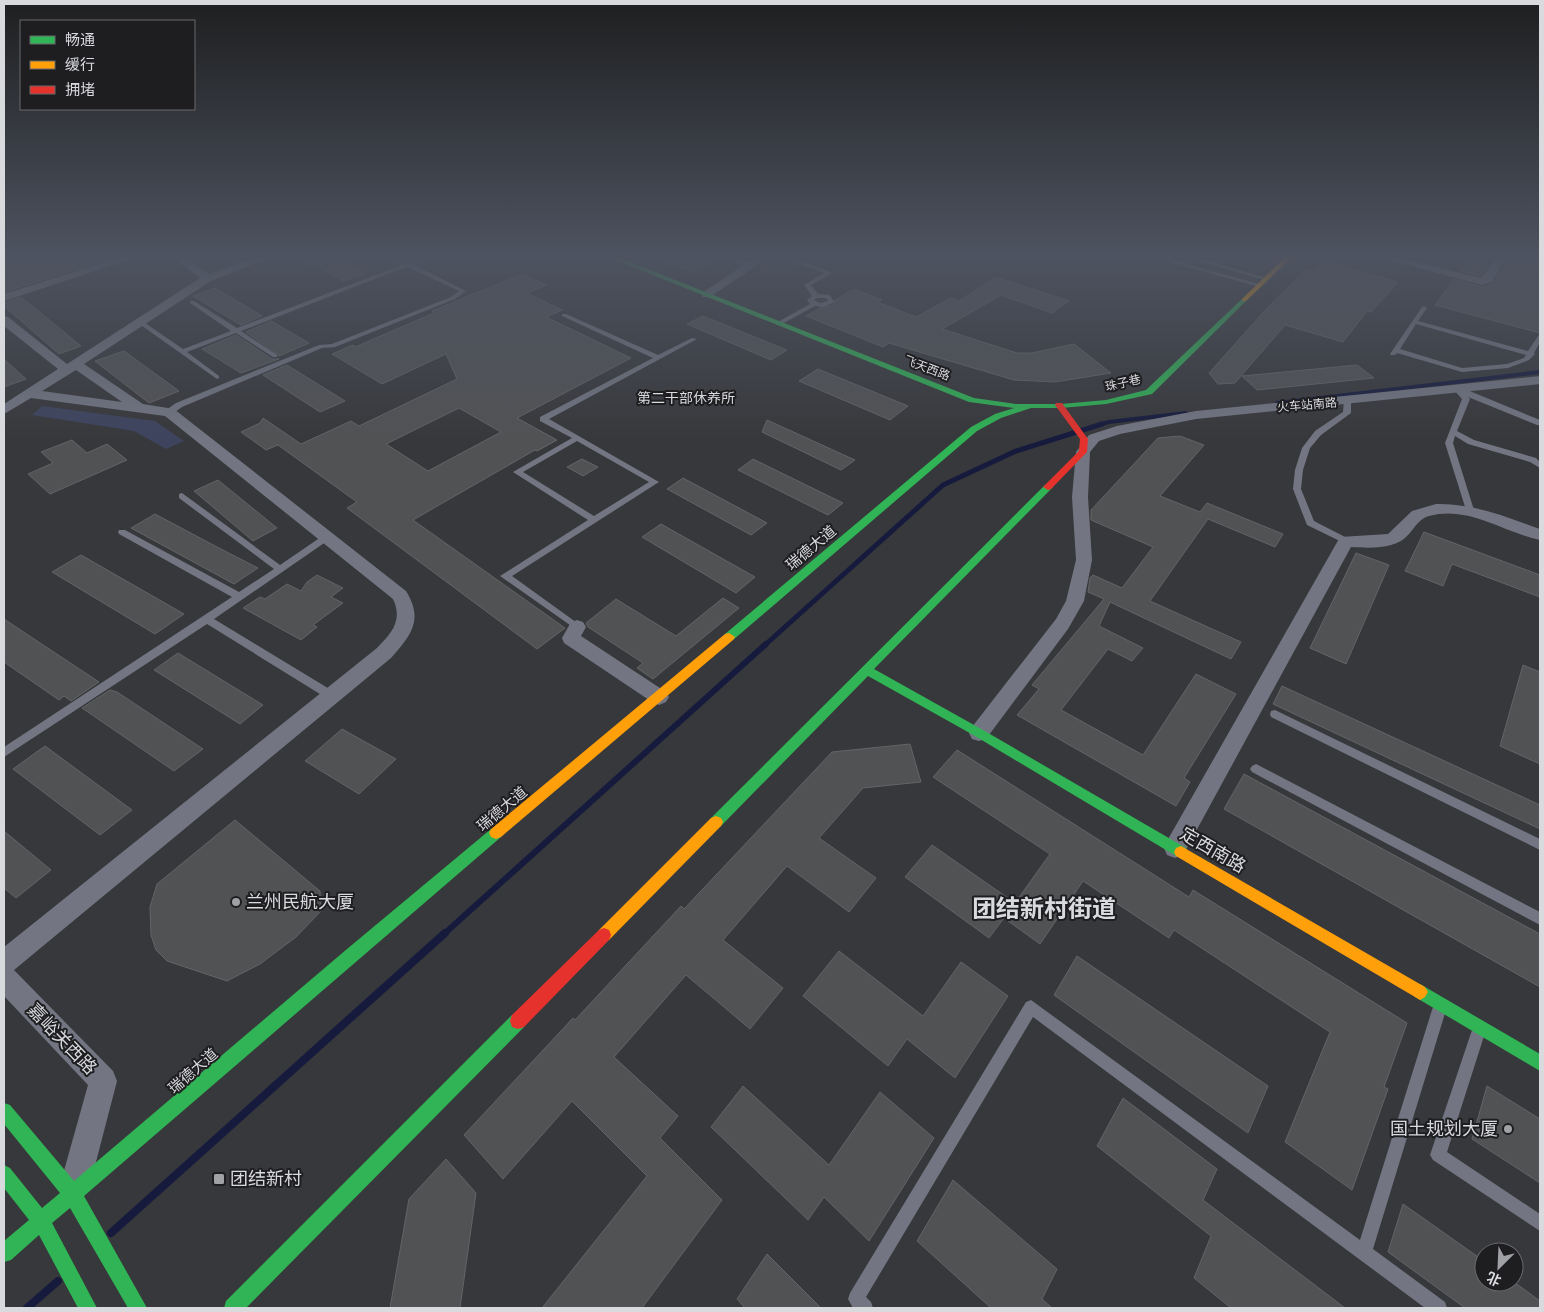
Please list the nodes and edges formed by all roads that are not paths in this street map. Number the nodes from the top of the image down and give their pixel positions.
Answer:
1 (146, 318) edge
2 (217, 318) edge
3 (269, 318) edge
4 (402, 318) edge
5 (571, 318) edge
6 (764, 318) edge
7 (788, 318) edge
8 (1225, 318) edge
9 (1417, 318) edge
10 (4, 320) edge
11 (140, 322) junction
12 (1415, 322) junction
13 (778, 324) junction
14 (236, 331) junction
15 (1540, 337) edge
16 (694, 339) dead end
17 (182, 352) junction
18 (1532, 354) junction
19 (275, 356) dead end
20 (658, 358) junction
21 (72, 367) junction
22 (217, 377) dead end
23 (1540, 380) edge
24 (1457, 389) junction
25 (30, 394) junction
26 (1347, 401) junction
27 (1060, 405) junction
28 (1030, 406) junction
29 (140, 408) junction
30 (4, 410) edge
31 (168, 412) junction
32 (1540, 423) edge
33 (1454, 432) junction
34 (578, 438) junction
35 (1083, 446) junction
36 (1540, 466) edge
37 (182, 496) dead end
38 (1470, 510) junction
39 (594, 520) junction
40 (122, 532) dead end
41 (1540, 535) edge
42 (327, 537) junction
43 (1346, 541) junction
44 (280, 569) junction
45 (240, 597) junction
46 (207, 619) junction
47 (577, 627) joint
48 (866, 670) junction
49 (332, 696) junction
50 (659, 697) junction
51 (1275, 714) dead end
52 (979, 733) junction
53 (4, 753) edge
54 (1256, 769) dead end
55 (1540, 845) edge
56 (1175, 848) junction
57 (1540, 919) edge
58 (4, 963) edge
59 (4, 978) edge
60 (1441, 1004) junction
61 (1480, 1027) junction
62 (1540, 1063) edge
63 (4, 1111) edge
64 (4, 1174) edge
65 (72, 1193) junction
66 (4, 1201) edge
67 (1540, 1223) edge
68 (48, 1234) junction
69 (4, 1253) edge
70 (1364, 1253) junction
71 (88, 1308) edge
72 (138, 1308) edge
73 (233, 1308) edge
74 (865, 1308) edge
75 (1439, 1308) edge

1 - 11 street
2 - 14 lane
3 - 14 lane
4 - 31 lane
5 - 20 lane
6 - 13 street, 飞天西路
7 - 13 lane
8 - 27 street, 珠子巷
9 - 12 lane
10 - 21 street
11 - 17 lane
11 - 21 street
12 - 18 lane
12 - 18 lane
13 - 28 street, 飞天西路
14 - 17 lane
14 - 19 lane
15 - 18 lane
16 - 20 lane
17 - 22 lane
20 - 34 lane
21 - 25 street
21 - 29 street
23 - 24 street, 火车站南路
24 - 26 street, 火车站南路
24 - 32 lane
24 - 33 lane
25 - 29 street
25 - 30 street
26 - 35 street, 火车站南路
26 - 43 lane
27 - 28 street, 珠子巷
27 - 35 street
28 - 50 street, 瑞德大道
29 - 31 street
31 - 42 street
33 - 36 lane
33 - 38 lane
34 - 39 lane
34 - 39 lane
35 - 48 street
35 - 52 street
37 - 44 lane
38 - 41 street
38 - 43 street
39 - 47 lane
40 - 45 lane
42 - 44 lane
42 - 49 street
43 - 56 street
44 - 45 lane
45 - 46 lane
46 - 49 lane
46 - 53 lane
47 - 50 street
48 - 52 street, 定西南路
48 - 73 street
49 - 58 street
50 - 65 street, 瑞德大道
51 - 55 lane
52 - 56 street, 定西南路
54 - 57 lane
56 - 60 street, 定西南路
59 - 65 street, 嘉峪关西路
60 - 61 street, 定西南路
60 - 70 lane
61 - 62 street, 定西南路
61 - 67 lane
63 - 65 street
64 - 68 street
65 - 68 street, 瑞德大道
65 - 72 street
66 - 68 street
68 - 69 street, 瑞德大道
68 - 71 street
70 - 74 lane
70 - 75 lane

